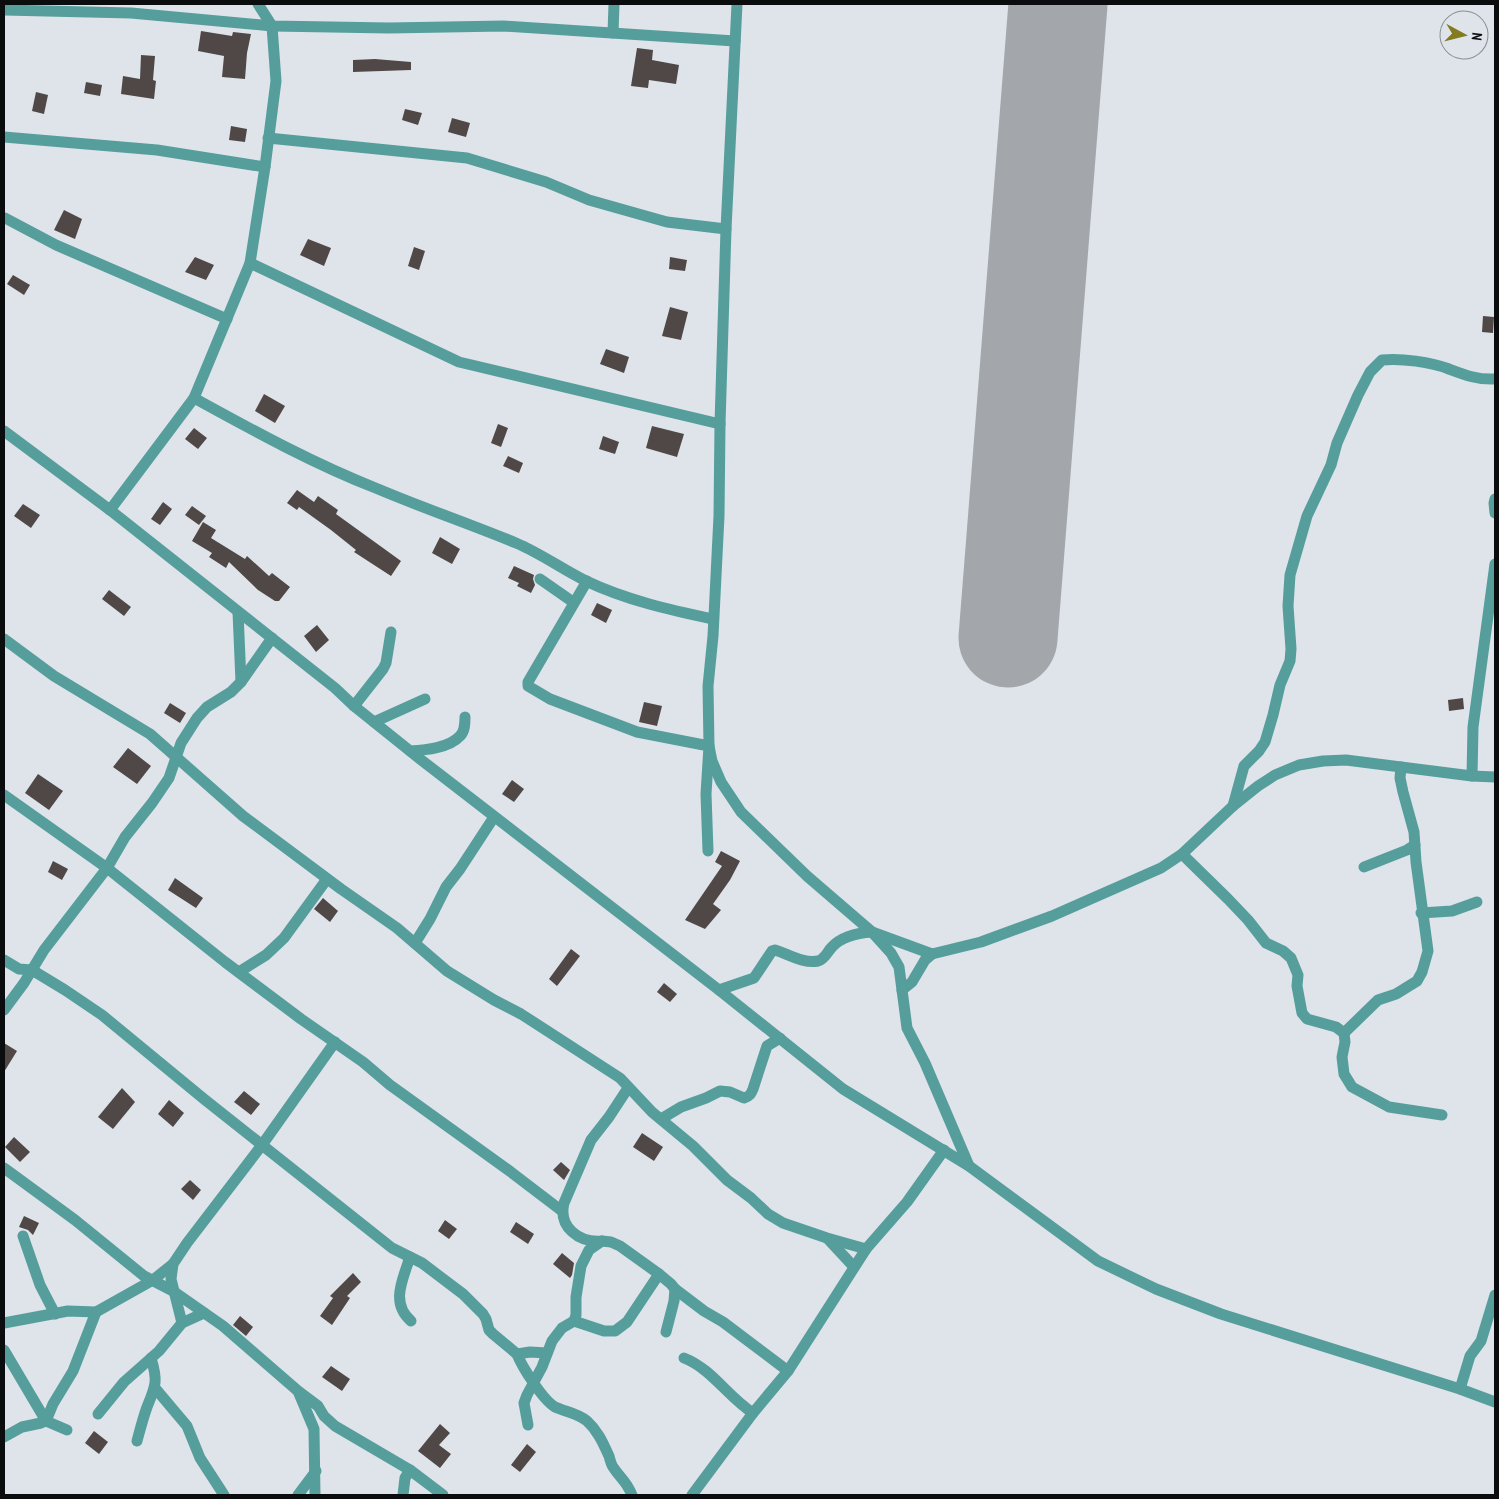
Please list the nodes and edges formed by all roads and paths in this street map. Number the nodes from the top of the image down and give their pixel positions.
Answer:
1 (258, 4) edge
2 (614, 4) edge
3 (737, 4) edge
4 (4, 10) edge
5 (272, 26) junction
6 (613, 33) junction
7 (735, 40) junction
8 (4, 137) edge
9 (268, 138) junction
10 (265, 167) junction
11 (5, 218) edge
12 (726, 229) junction
13 (250, 263) junction
14 (227, 319) junction
15 (1495, 379) edge
16 (194, 398) junction
17 (720, 424) junction
18 (4, 431) edge
19 (1495, 499) edge
20 (110, 510) junction
21 (1495, 514) edge
22 (1495, 564) edge
23 (540, 578) dead end
24 (587, 581) junction
25 (573, 602) junction
26 (238, 612) junction
27 (713, 619) junction
28 (391, 632) dead end
29 (272, 638) junction
30 (4, 639) edge
31 (241, 682) junction
32 (425, 699) dead end
33 (354, 706) junction
34 (465, 717) dead end
35 (374, 722) junction
36 (708, 746) junction
37 (410, 752) junction
38 (177, 757) junction
39 (1401, 767) junction
40 (1472, 776) junction
41 (1495, 777) edge
42 (4, 795) edge
43 (1233, 806) junction
44 (494, 817) junction
45 (1415, 845) junction
46 (708, 851) dead end
47 (1182, 854) junction
48 (1364, 867) dead end
49 (107, 868) junction
50 (326, 879) junction
51 (1477, 902) dead end
52 (1421, 914) junction
53 (872, 932) junction
54 (415, 943) junction
55 (932, 954) junction
56 (4, 960) edge
57 (32, 970) junction
58 (238, 972) junction
59 (902, 990) junction
60 (724, 993) junction
61 (4, 1010) edge
62 (1344, 1033) junction
63 (780, 1038) junction
64 (336, 1042) junction
65 (628, 1088) junction
66 (1442, 1115) dead end
67 (660, 1119) junction
68 (262, 1145) junction
69 (944, 1150) junction
70 (970, 1166) junction
71 (4, 1168) edge
72 (562, 1211) junction
73 (23, 1236) dead end
74 (827, 1238) junction
75 (602, 1241) junction
76 (866, 1249) junction
77 (410, 1257) junction
78 (173, 1264) junction
79 (854, 1267) junction
80 (659, 1274) junction
81 (153, 1280) junction
82 (675, 1289) junction
83 (173, 1291) junction
84 (1495, 1294) edge
85 (96, 1312) junction
86 (204, 1313) junction
87 (55, 1314) junction
88 (411, 1320) dead end
89 (574, 1321) junction
90 (4, 1323) edge
91 (182, 1323) junction
92 (666, 1332) dead end
93 (4, 1350) edge
94 (547, 1353) junction
95 (517, 1354) junction
96 (151, 1358) junction
97 (684, 1358) dead end
98 (788, 1371) junction
99 (535, 1383) junction
100 (155, 1388) junction
101 (1460, 1389) junction
102 (298, 1391) junction
103 (1495, 1402) edge
104 (753, 1413) junction
105 (98, 1414) dead end
106 (46, 1421) junction
107 (528, 1425) dead end
108 (67, 1430) dead end
109 (4, 1438) edge
110 (137, 1442) dead end
111 (410, 1470) junction
112 (316, 1472) junction
113 (224, 1495) edge
114 (298, 1495) edge
115 (316, 1495) edge
116 (404, 1495) edge
117 (439, 1495) edge
118 (632, 1495) edge
119 (692, 1495) edge

1 - 5 street
2 - 6 street
3 - 7 street
4 - 5 street
5 - 6 street
5 - 9 street
6 - 7 street
7 - 12 street
8 - 10 street
9 - 10 street
9 - 12 street
10 - 13 street
11 - 14 street
12 - 17 street
13 - 14 street
13 - 17 street
14 - 16 street
15 - 43 street
16 - 20 street
16 - 24 street
17 - 27 street
18 - 20 street
19 - 21 street
20 - 26 street
22 - 40 street
23 - 25 street
24 - 25 street
24 - 27 street
25 - 36 street
26 - 29 street
26 - 31 street
27 - 36 street
28 - 33 street
29 - 31 street
29 - 33 street
30 - 38 street
31 - 38 street
32 - 35 street
33 - 35 street
34 - 37 street
35 - 37 street
36 - 46 street
36 - 53 street
37 - 44 street
38 - 49 street
38 - 50 street
39 - 40 street
39 - 43 street
39 - 45 street
40 - 41 street
42 - 49 street
43 - 47 street
44 - 54 street
44 - 60 street
45 - 48 street
45 - 52 street
47 - 55 street
47 - 62 street
49 - 57 street
49 - 58 street
50 - 54 street
50 - 58 street
51 - 52 street
52 - 62 street
53 - 55 street
53 - 59 street
53 - 60 street
54 - 65 street
55 - 59 street
56 - 57 street
57 - 61 street
57 - 68 street
58 - 64 street
59 - 70 street
60 - 63 street
62 - 66 street
63 - 67 street
63 - 69 street
64 - 68 street
64 - 72 street
65 - 67 street
65 - 72 street
67 - 74 street
68 - 77 street
68 - 78 street
69 - 70 street
69 - 76 street
70 - 101 street
71 - 81 street
72 - 75 street
73 - 87 street
74 - 76 street
74 - 79 street
75 - 80 street
75 - 89 street
76 - 79 street
77 - 88 street
77 - 95 street
78 - 81 street
78 - 83 street
79 - 98 street
80 - 82 street
80 - 89 street
81 - 83 street
81 - 85 street
82 - 92 street
82 - 98 street
83 - 86 street
83 - 91 street
84 - 101 street
85 - 87 street
85 - 106 street
86 - 91 street
86 - 102 street
87 - 90 street
89 - 94 street
91 - 96 street
93 - 106 street
94 - 95 street
94 - 99 street
95 - 99 street
96 - 100 street
96 - 105 street
97 - 104 street
98 - 104 street
99 - 107 street
99 - 118 street
100 - 110 street
100 - 113 street
101 - 103 street
102 - 111 street
102 - 112 street
104 - 119 street
106 - 108 street
106 - 109 street
111 - 116 street
111 - 117 street
112 - 114 street
112 - 115 street

